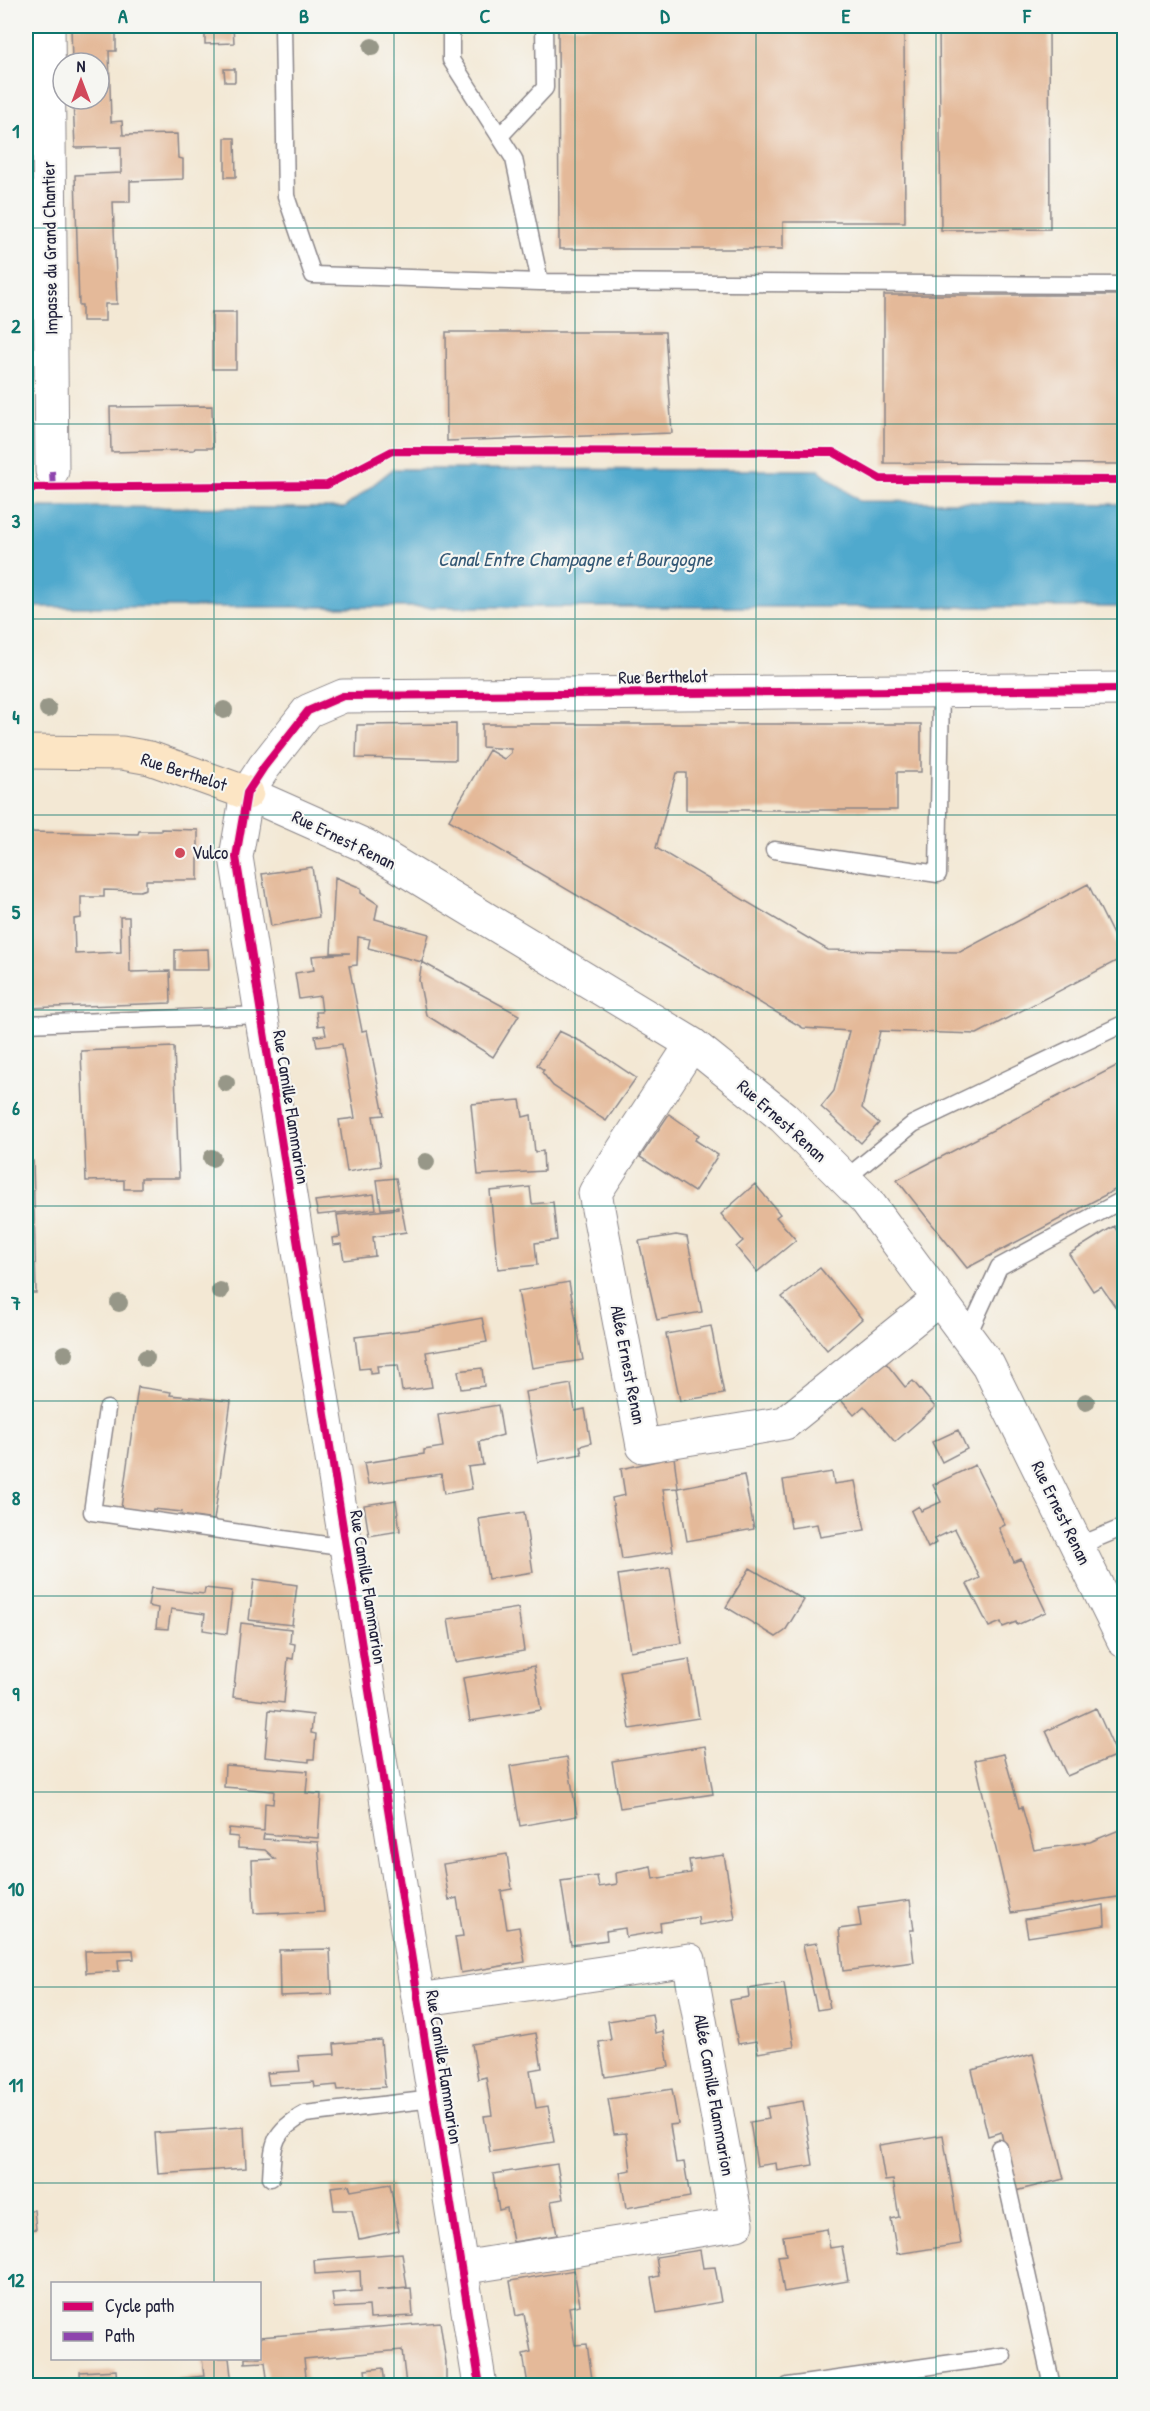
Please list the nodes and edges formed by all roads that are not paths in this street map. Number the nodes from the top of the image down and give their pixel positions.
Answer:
1 (48, 26) edge
2 (282, 26) edge
3 (451, 26) edge
4 (544, 26) edge
5 (500, 136) junction
6 (540, 282) junction
7 (1125, 285) edge
8 (52, 471) dead end
9 (941, 689) junction
10 (1125, 689) edge
11 (26, 752) edge
12 (247, 794) junction
13 (774, 850) dead end
14 (261, 1015) junction
15 (26, 1024) edge
16 (1125, 1026) edge
17 (692, 1044) junction
18 (845, 1179) junction
19 (1125, 1199) edge
20 (939, 1299) junction
21 (967, 1337) junction
22 (107, 1409) dead end
23 (1125, 1527) edge
24 (1078, 1546) junction
25 (346, 1548) junction
26 (1125, 1641) edge
27 (419, 2000) junction
28 (433, 2099) junction
29 (999, 2148) dead end
30 (271, 2178) dead end
31 (461, 2268) junction
32 (1003, 2356) dead end
33 (480, 2385) edge
34 (788, 2385) edge
35 (1052, 2385) edge

1 - 8 street, Impasse du Grand Chantier
2 - 6 lane
3 - 5 lane
4 - 5 lane
5 - 6 lane
6 - 7 lane
9 - 10 street, Rue Berthelot
9 - 12 street, Rue Berthelot
9 - 13 lane
11 - 12 street, Rue Berthelot
12 - 14 street, Rue Camille Flammarion
12 - 17 street, Rue Ernest Renan
14 - 15 lane
14 - 25 street, Rue Camille Flammarion
16 - 18 lane
17 - 18 street, Rue Ernest Renan
17 - 20 street, Allée Ernest Renan
18 - 20 street, Rue Ernest Renan
19 - 21 lane
20 - 21 street, Rue Ernest Renan
21 - 24 street, Rue Ernest Renan
22 - 25 lane
23 - 24 lane
24 - 26 street, Rue Ernest Renan
25 - 27 street, Rue Camille Flammarion
27 - 28 street, Rue Camille Flammarion
27 - 31 street, Allée Camille Flammarion
28 - 30 lane
28 - 31 street, Rue Camille Flammarion
29 - 35 lane
31 - 33 street, Rue Camille Flammarion
32 - 34 lane

